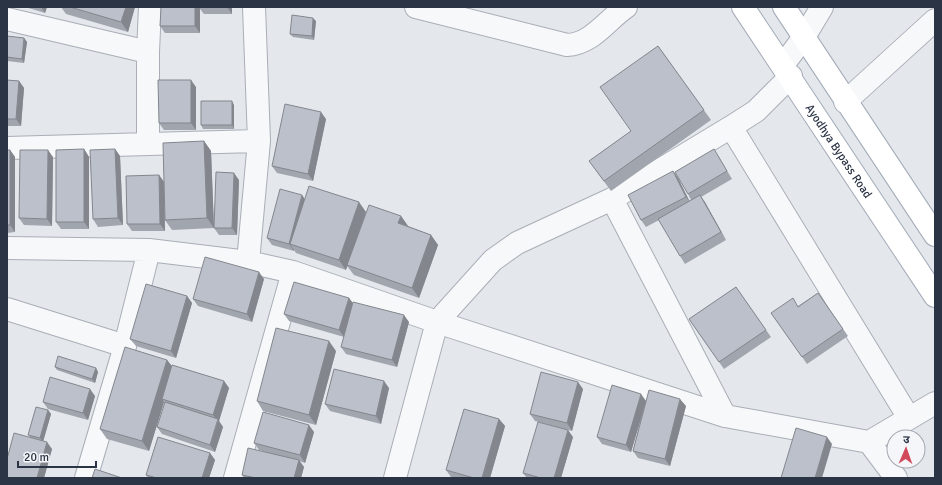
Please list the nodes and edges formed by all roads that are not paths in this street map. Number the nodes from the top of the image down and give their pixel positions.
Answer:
1 (150, 7) edge
2 (254, 7) edge
3 (416, 7) edge
4 (743, 7) edge
5 (784, 7) edge
6 (822, 7) edge
7 (618, 9) edge
8 (7, 19) edge
9 (930, 32) edge
10 (804, 37) junction
11 (148, 52) junction
12 (787, 71) junction
13 (845, 102) junction
14 (732, 127) junction
15 (258, 141) junction
16 (148, 144) junction
17 (7, 148) edge
18 (612, 199) junction
19 (935, 235) edge
20 (7, 248) edge
21 (149, 250) junction
22 (248, 262) junction
23 (293, 272) junction
24 (935, 296) edge
25 (7, 309) edge
26 (436, 322) junction
27 (125, 346) junction
28 (935, 403) edge
29 (725, 416) junction
30 (909, 418) junction
31 (869, 442) junction
32 (398, 477) edge
33 (86, 478) edge
34 (235, 478) edge
35 (896, 478) edge

1 - 11 street
2 - 15 street
3 - 7 street
4 - 12 main road, Ayodhya Bypass Road
5 - 10 main road
6 - 10 street
8 - 11 street
9 - 13 street
10 - 12 street
10 - 13 main road
11 - 16 street
12 - 14 street
12 - 24 main road, Ayodhya Bypass Road
13 - 19 main road
14 - 18 street
14 - 30 street
15 - 16 street
15 - 22 street
16 - 17 street
18 - 26 street
18 - 29 street
20 - 21 street
21 - 22 street
21 - 27 street
22 - 23 street
23 - 26 street
23 - 34 street
25 - 27 street
26 - 29 street
26 - 32 street
27 - 33 street
28 - 30 street
29 - 31 street
30 - 31 street
31 - 35 street

